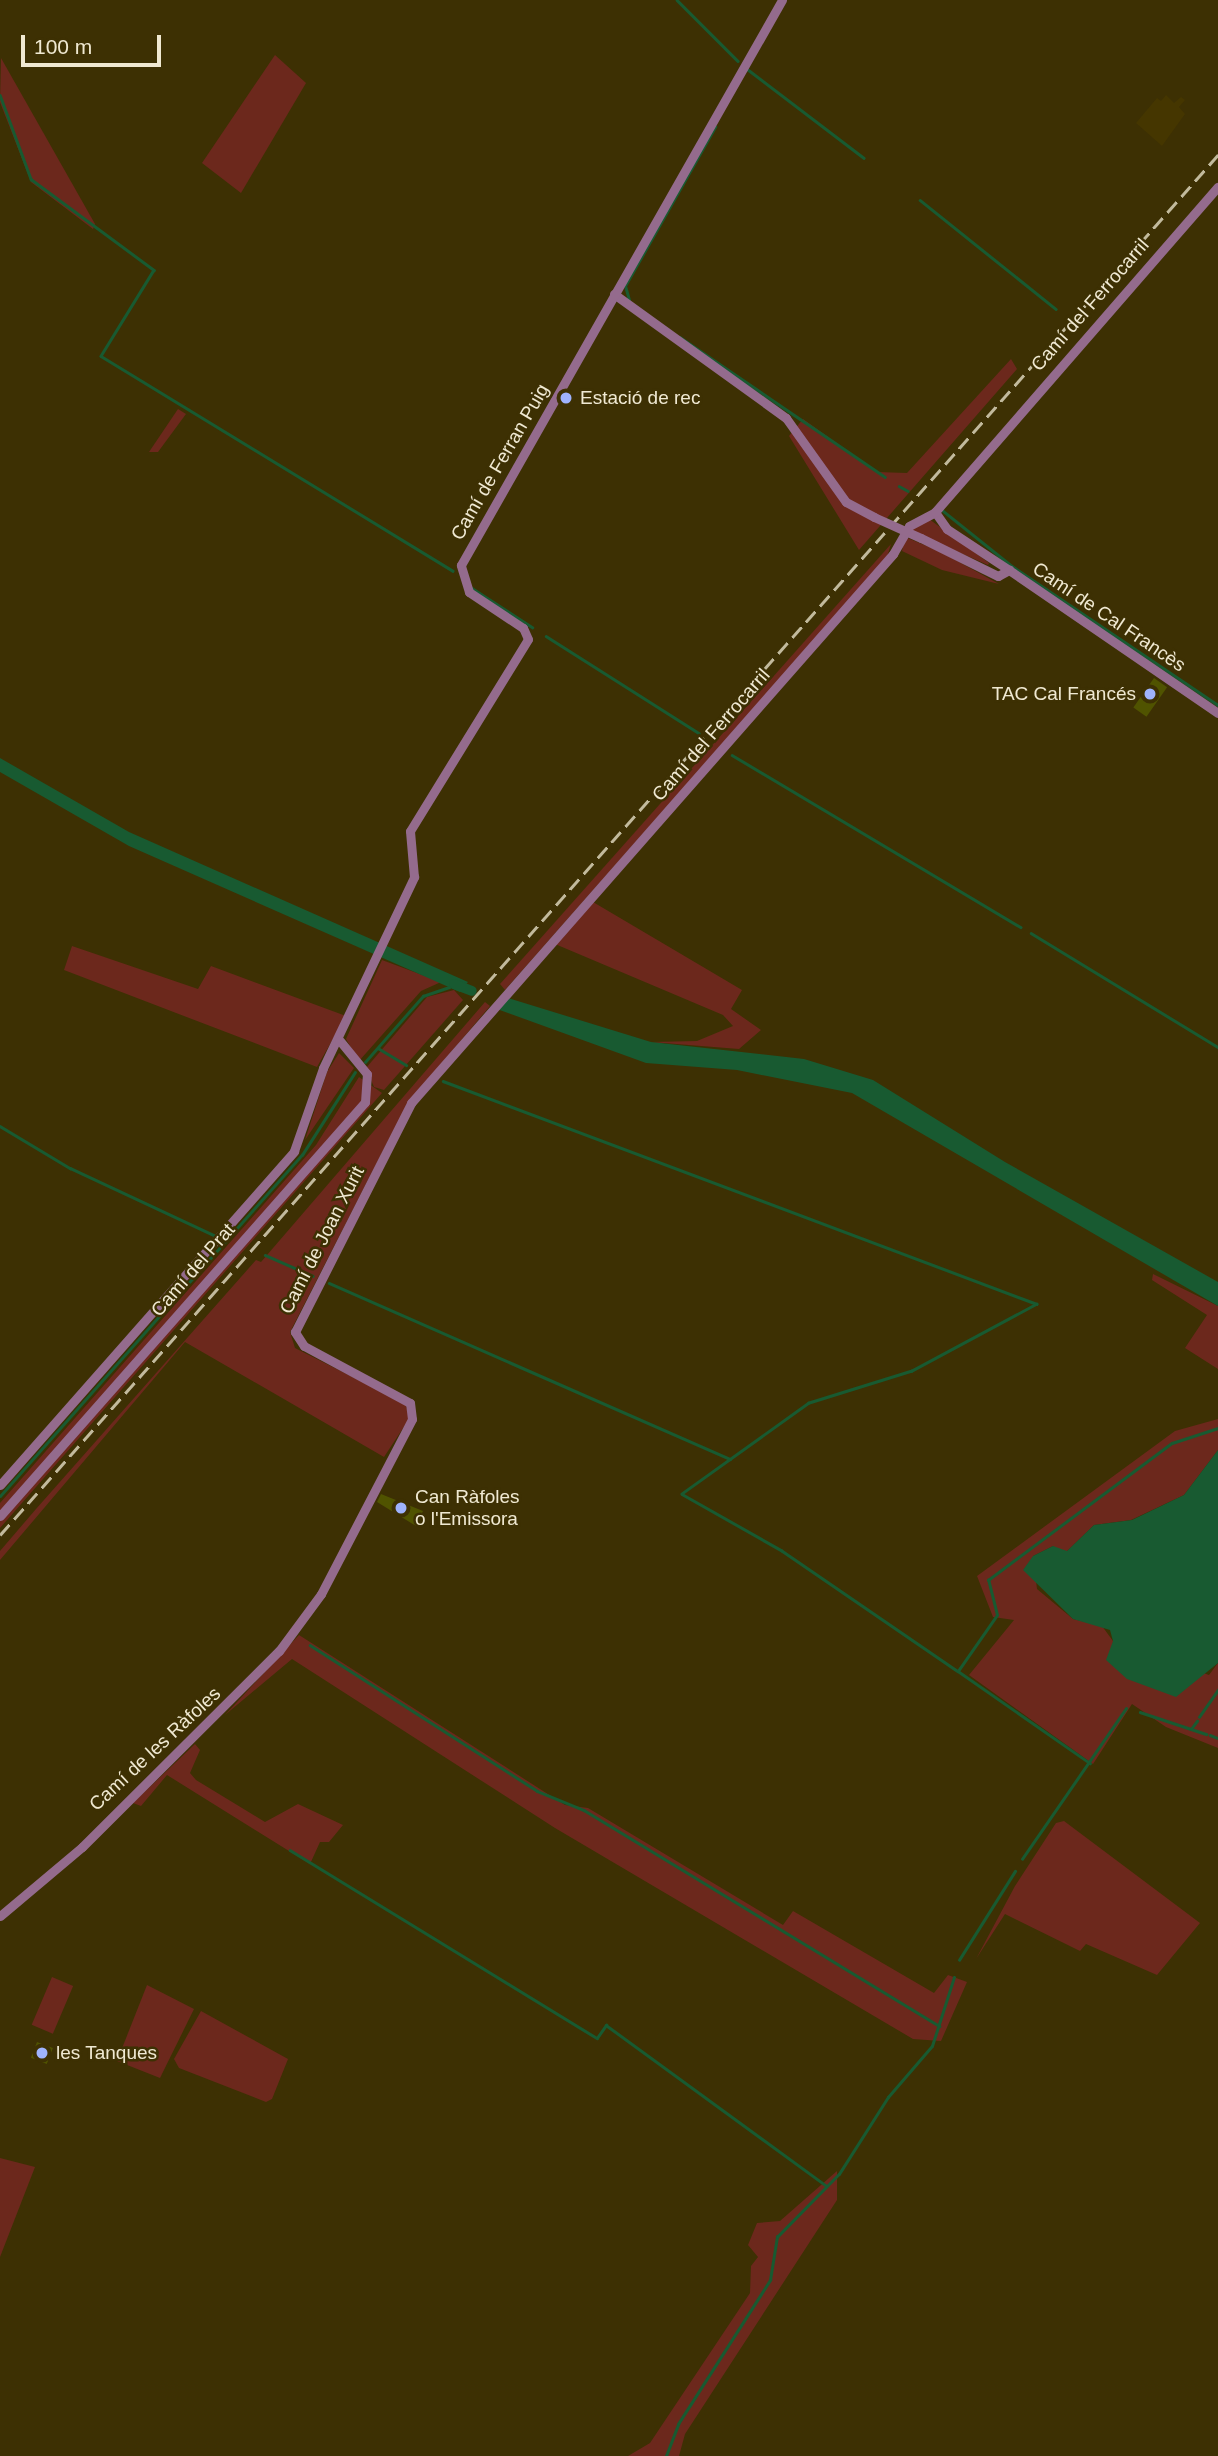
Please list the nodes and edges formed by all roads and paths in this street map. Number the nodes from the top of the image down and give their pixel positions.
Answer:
1 (782, 0) edge
2 (1218, 187) edge
3 (614, 294) junction
4 (935, 512) junction
5 (1009, 570) junction
6 (1218, 713) edge
7 (515, 985) joint
8 (340, 1041) junction
9 (0, 1485) edge
10 (0, 1516) edge
11 (321, 1594) joint
12 (0, 1916) edge

1 - 3 street, Camí de Ferran Puig
2 - 4 street, Camí del Ferrocarril
3 - 5 street, Camí de Cal Francès, bridge
3 - 8 street, Camí de Ferran Puig
4 - 5 street
4 - 7 street, Camí del Ferrocarril
5 - 6 street, Camí de Cal Francès
7 - 11 street, Camí de Joan Xurit
8 - 9 street, Camí de Ferran Puig
8 - 10 street, Camí del Prat
11 - 12 street, Camí de les Ràfoles

